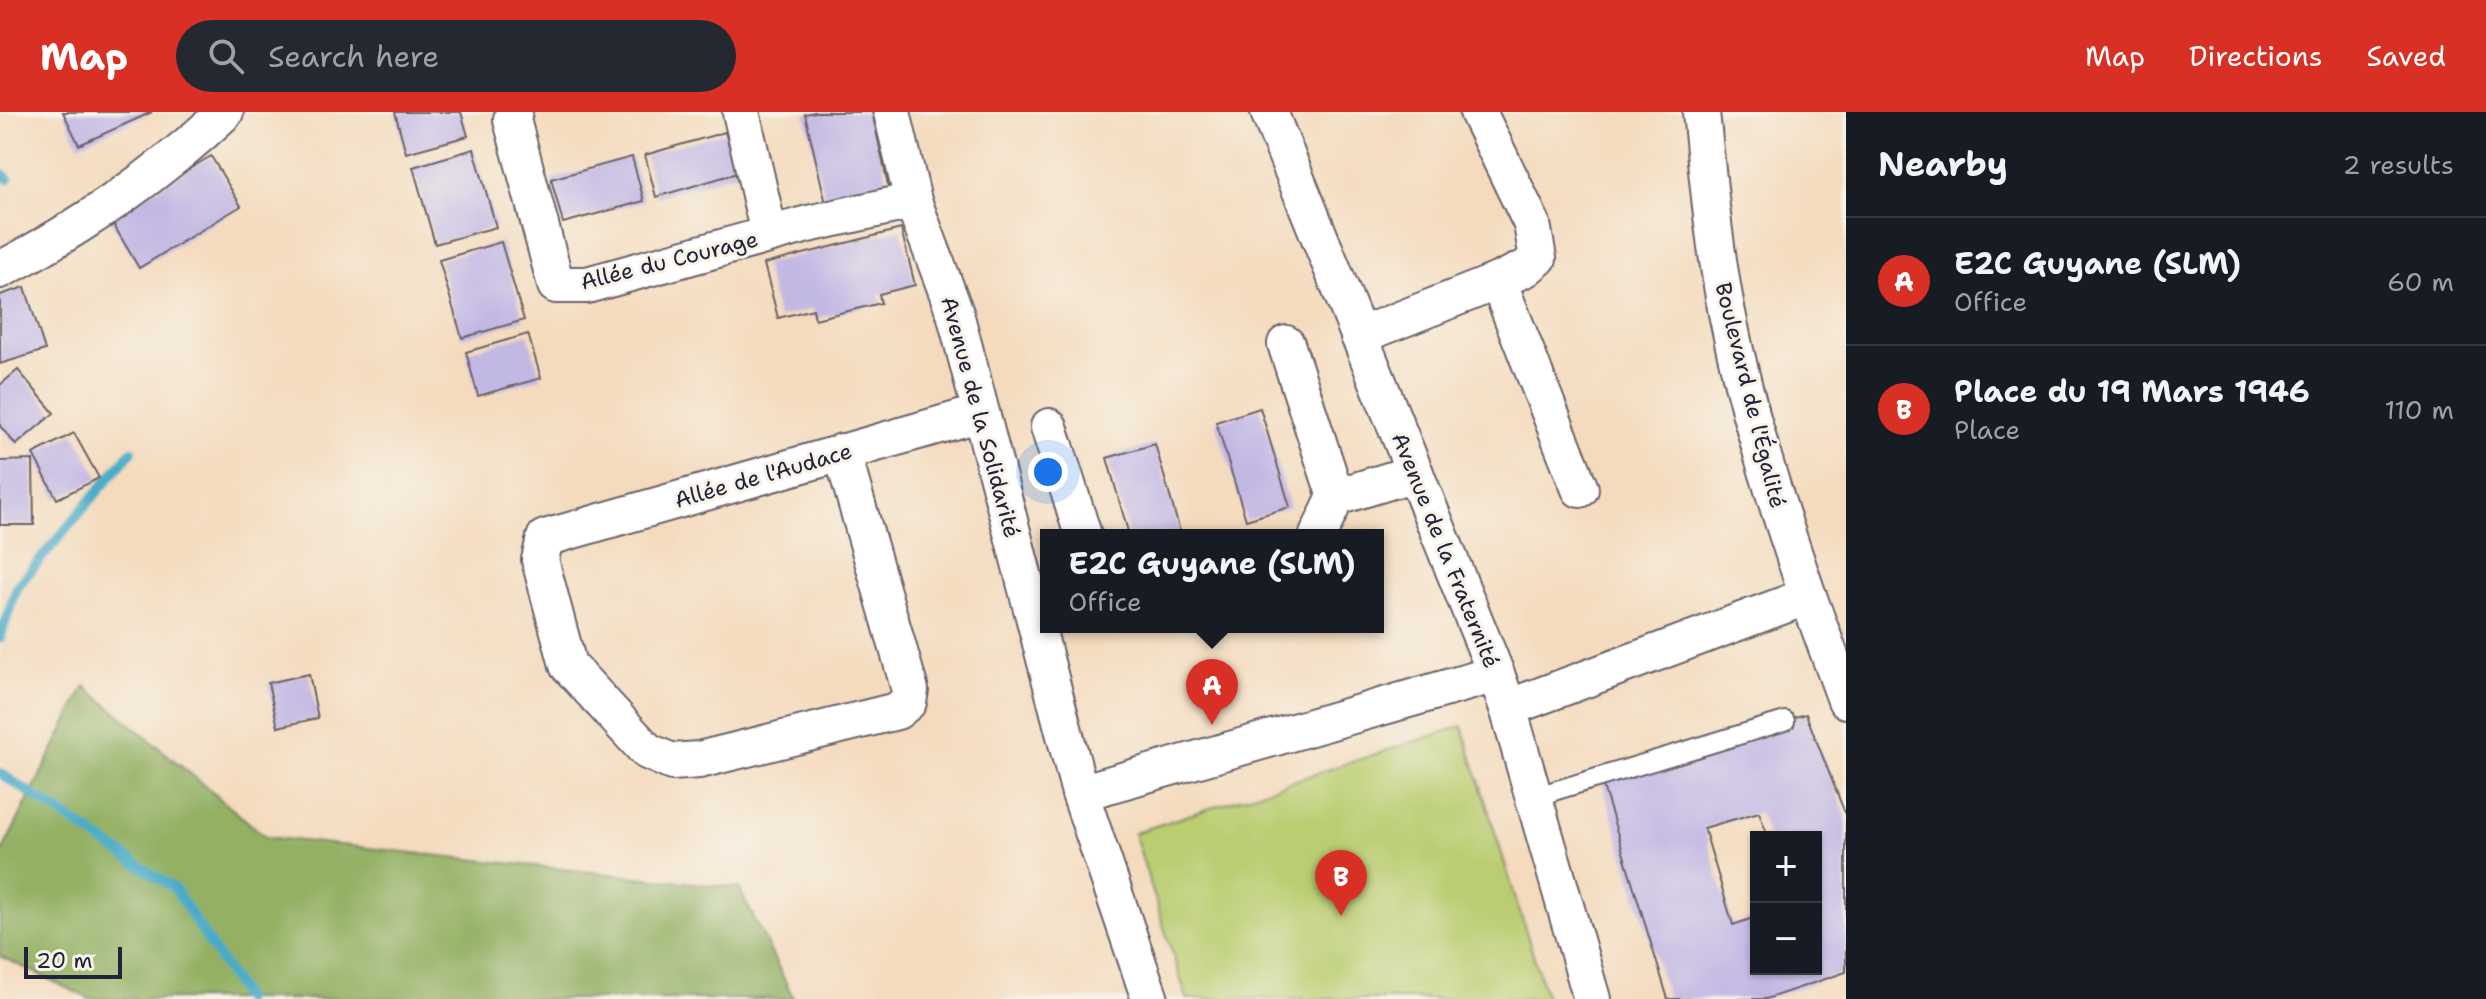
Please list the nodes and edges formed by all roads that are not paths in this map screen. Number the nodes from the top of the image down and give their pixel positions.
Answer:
1 (225, 112) edge
2 (514, 112) edge
3 (741, 112) edge
4 (892, 112) edge
5 (1269, 112) edge
6 (1478, 112) edge
7 (1701, 112) edge
8 (913, 201) junction
9 (769, 234) junction
10 (0, 270) edge
11 (1498, 281) junction
12 (1359, 336) junction
13 (1286, 344) dead end
14 (981, 413) junction
15 (1049, 427) dead end
16 (842, 452) junction
17 (1415, 473) junction
18 (1580, 489) dead end
19 (1336, 497) junction
20 (1081, 529) edge
21 (1321, 529) edge
22 (1808, 596) junction
23 (1038, 597) edge
24 (1046, 633) edge
25 (1496, 674) junction
26 (1846, 700) edge
27 (1508, 708) junction
28 (1785, 721) dead end
29 (1080, 793) junction
30 (1534, 797) junction
31 (1150, 999) edge
32 (1592, 999) edge

1 - 10 street
2 - 9 street, Allée du Courage
3 - 9 street, Allée du Courage
4 - 8 street, Avenue de la Solidarité
5 - 12 street, Avenue de la Fraternité
6 - 11 street
7 - 22 street, Boulevard de l'Égalité
8 - 9 street, Allée du Courage
8 - 14 street, Avenue de la Solidarité
11 - 12 street
11 - 18 street
12 - 17 street, Avenue de la Fraternité
13 - 19 street
14 - 16 street, Allée de l'Audace
14 - 23 street, Avenue de la Solidarité
15 - 20 street
16 - 16 street, Allée de l'Audace
17 - 19 street
17 - 25 street, Avenue de la Fraternité
19 - 21 street
22 - 26 street, Boulevard de l'Égalité
22 - 27 street
24 - 29 street, Avenue de la Solidarité
25 - 27 street, Avenue de la Fraternité
25 - 29 street
27 - 30 street, Avenue de la Fraternité
28 - 30 lane
29 - 31 street, Avenue de la Solidarité
30 - 32 street, Avenue de la Fraternité

